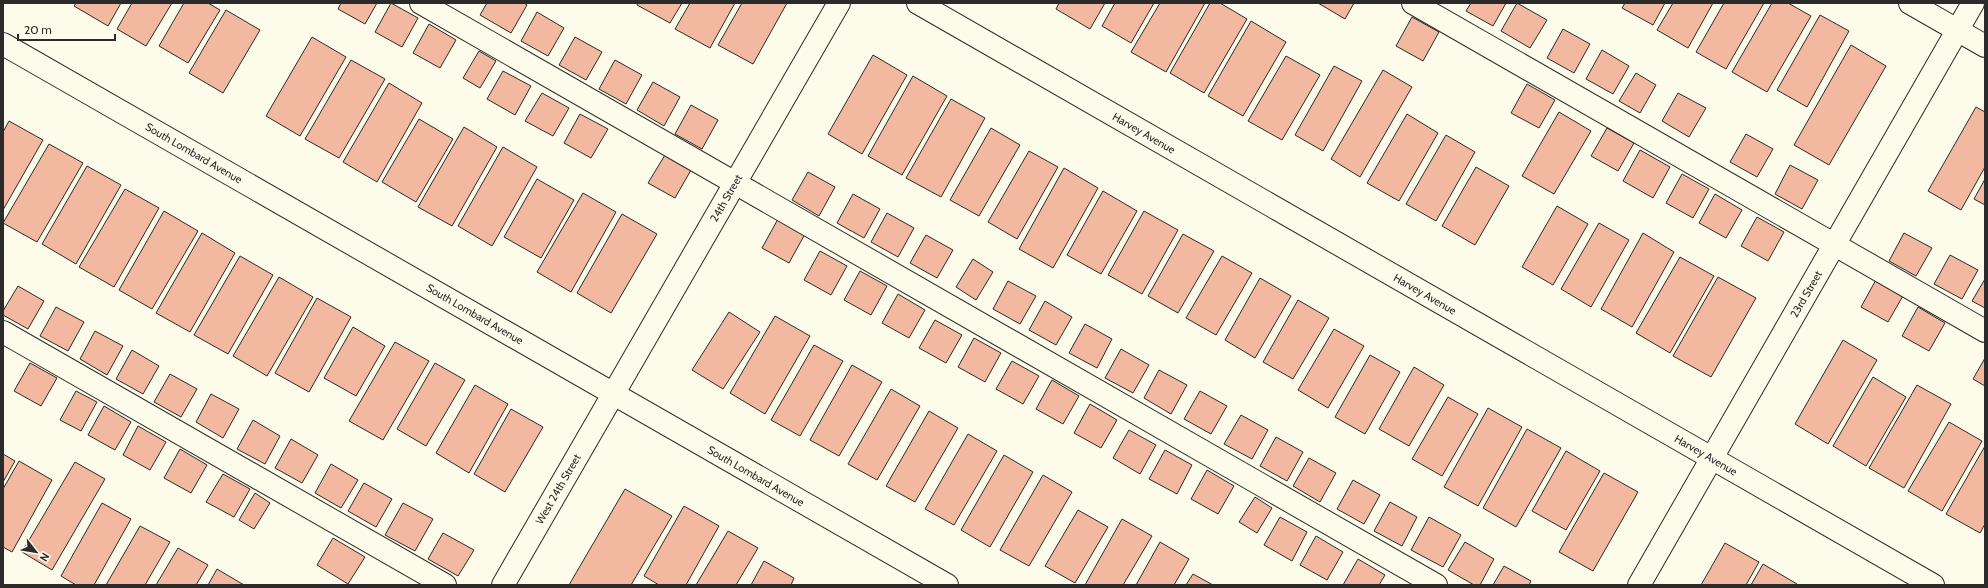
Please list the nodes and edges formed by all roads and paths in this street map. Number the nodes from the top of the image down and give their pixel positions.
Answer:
1 (421, 3) edge
2 (839, 3) edge
3 (918, 3) edge
4 (1413, 3) edge
5 (1910, 3) edge
6 (1973, 3) edge
7 (1958, 30) junction
8 (3, 44) edge
9 (1985, 46) edge
10 (734, 183) junction
11 (1834, 245) junction
12 (1985, 331) edge
13 (3, 332) edge
14 (613, 394) junction
15 (1712, 458) junction
16 (445, 585) edge
17 (503, 585) edge
18 (947, 585) edge
19 (1436, 585) edge
20 (1639, 585) edge
21 (1933, 585) edge

1 - 10 street
2 - 10 street, 24th Street
3 - 15 street, Harvey Avenue
4 - 11 street
5 - 7 street
6 - 7 street, 23rd Street
7 - 9 street
7 - 11 street, 23rd Street
8 - 14 street, South Lombard Avenue
10 - 14 street, 24th Street
10 - 19 street
11 - 12 street
11 - 15 street, 23rd Street
13 - 16 street
14 - 17 street, West 24th Street
14 - 18 street, South Lombard Avenue
15 - 20 street, 23rd Street
15 - 21 street, Harvey Avenue

